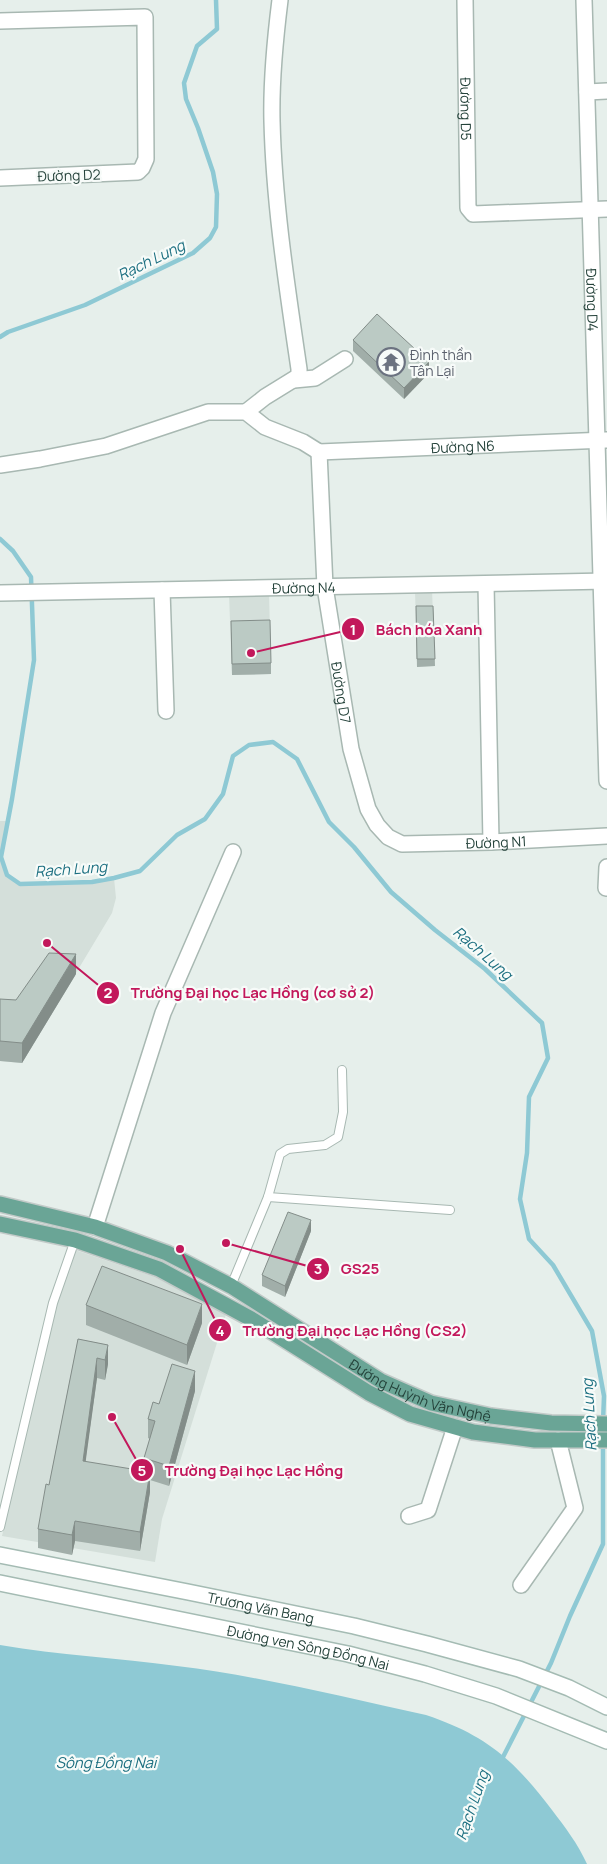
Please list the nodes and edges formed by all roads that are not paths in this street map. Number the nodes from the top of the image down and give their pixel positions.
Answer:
1 (280, 0) edge
2 (465, 0) edge
3 (584, 0) edge
4 (0, 22) edge
5 (607, 91) edge
6 (587, 92) junction
7 (0, 178) edge
8 (590, 209) junction
9 (607, 209) edge
10 (600, 323) edge
11 (345, 359) dead end
12 (294, 380) junction
13 (246, 412) junction
14 (602, 441) edge
15 (319, 452) junction
16 (0, 464) edge
17 (604, 581) edge
18 (486, 584) junction
19 (325, 587) junction
20 (162, 590) junction
21 (0, 593) edge
22 (606, 707) edge
23 (166, 711) dead end
24 (607, 780) edge
25 (388, 836) joint
26 (607, 836) edge
27 (491, 842) junction
28 (233, 852) dead end
29 (607, 867) edge
30 (606, 891) edge
31 (342, 1070) dead end
32 (268, 1197) junction
33 (0, 1204) edge
34 (450, 1210) dead end
35 (0, 1224) edge
36 (95, 1227) junction
37 (75, 1240) junction
38 (167, 1252) junction
39 (159, 1269) junction
40 (231, 1286) junction
41 (600, 1424) edge
42 (455, 1427) junction
43 (558, 1440) junction
44 (600, 1440) edge
45 (409, 1516) dead end
46 (0, 1527) edge
47 (0, 1555) edge
48 (0, 1583) edge
49 (521, 1585) dead end
50 (607, 1707) edge
51 (607, 1741) edge

1 - 12 street
2 - 8 street, Đường D5
3 - 6 street, Đường D4
4 - 7 street, Đường D2
5 - 6 street
6 - 8 street, Đường D4
8 - 9 street
8 - 10 street, Đường D4
10 - 14 street, Đường D4
11 - 12 street
12 - 13 street
13 - 15 street
13 - 16 street
14 - 15 street, Đường N6
14 - 17 street, Đường D4
15 - 19 street, Đường D7
17 - 18 street, Đường N4
17 - 22 street, Đường D4
18 - 19 street, Đường N4
18 - 27 street
19 - 20 street, Đường N4
19 - 25 street, Đường D7
20 - 21 street, Đường N4
20 - 23 street
22 - 24 street, Đường D4
25 - 27 street, Đường N1
26 - 27 street, Đường N1
28 - 36 street
29 - 30 street
31 - 32 lane
32 - 34 lane
32 - 40 lane
33 - 36 main road, Đường Huỳnh Văn Nghệ
35 - 37 main road, Đường Huỳnh Văn Nghệ
36 - 38 main road, Đường Huỳnh Văn Nghệ
37 - 39 main road, Đường Huỳnh Văn Nghệ
37 - 46 lane
38 - 39 main road
38 - 40 main road, Đường Huỳnh Văn Nghệ
39 - 42 main road, Đường Huỳnh Văn Nghệ
40 - 41 main road, Đường Huỳnh Văn Nghệ
42 - 43 main road, Đường Huỳnh Văn Nghệ
42 - 45 street
43 - 44 main road, Đường Huỳnh Văn Nghệ
43 - 49 street
47 - 50 street, Trương Văn Bang
48 - 51 street, Đường ven Sông Đồng Nai

